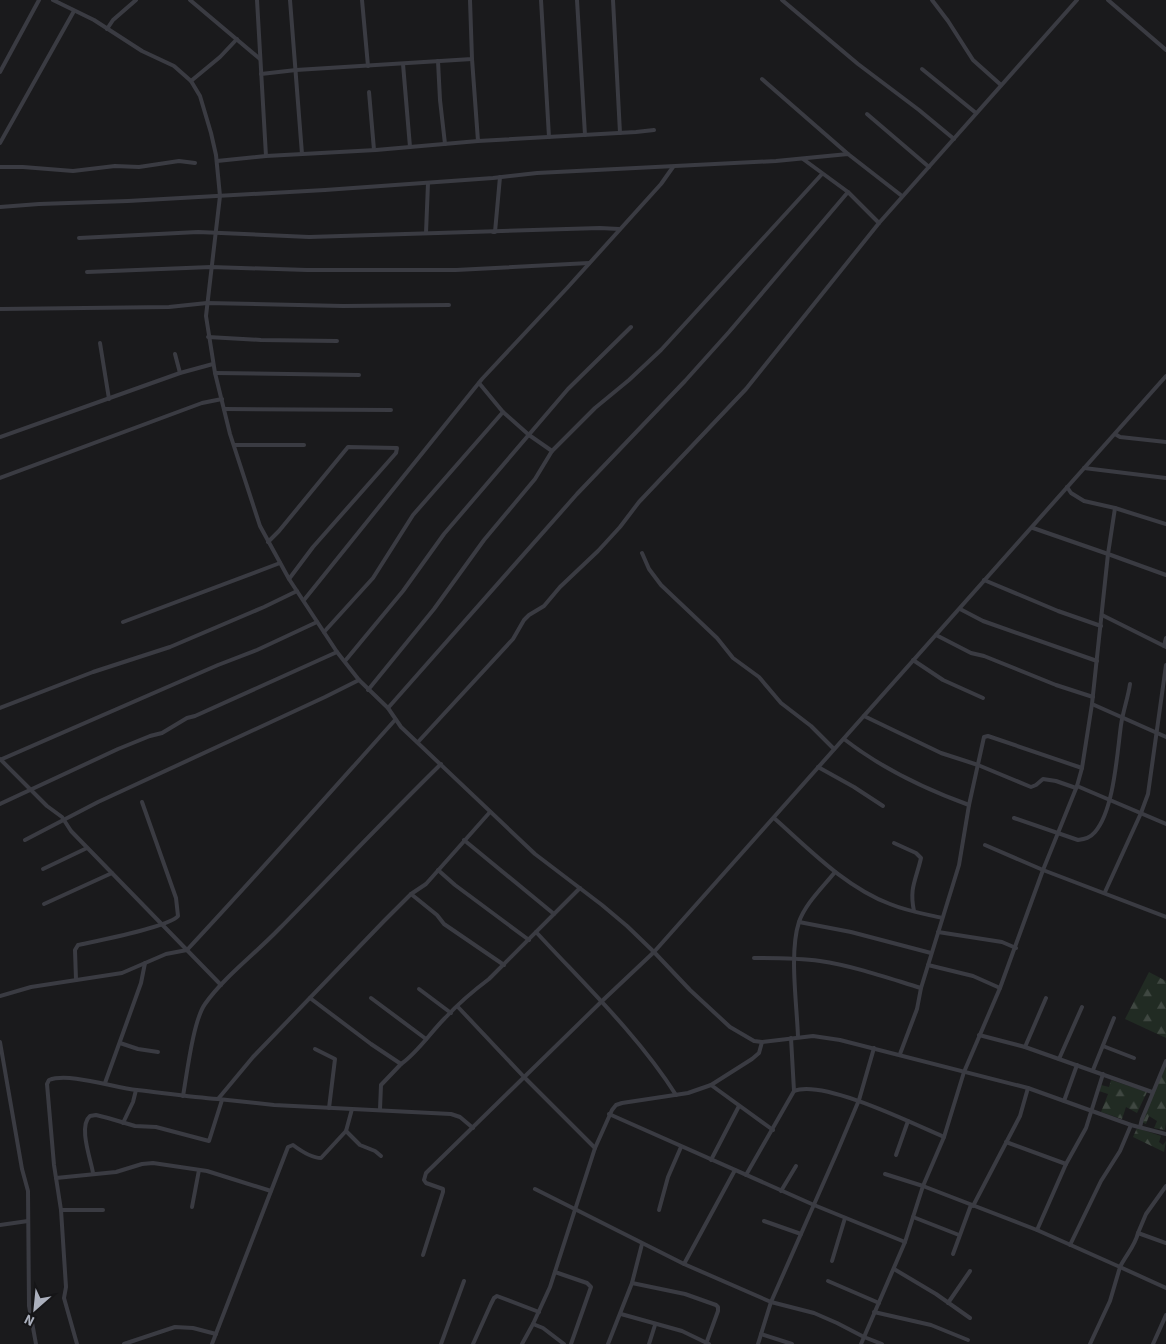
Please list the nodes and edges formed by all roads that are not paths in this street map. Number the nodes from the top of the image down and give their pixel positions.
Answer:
1 (39, 0) edge
2 (53, 0) edge
3 (136, 0) edge
4 (192, 0) edge
5 (256, 0) edge
6 (290, 0) edge
7 (362, 0) edge
8 (470, 0) edge
9 (541, 0) edge
10 (577, 0) edge
11 (613, 0) edge
12 (782, 0) edge
13 (932, 0) edge
14 (1076, 0) edge
15 (1108, 0) edge
16 (74, 10) junction
17 (108, 29) junction
18 (237, 39) junction
19 (1166, 50) edge
20 (260, 59) junction
21 (472, 59) junction
22 (438, 61) junction
23 (402, 64) junction
24 (368, 66) junction
25 (922, 69) dead end
26 (296, 70) junction
27 (0, 72) edge
28 (261, 74) junction
29 (762, 78) dead end
30 (191, 81) junction
31 (1001, 85) junction
32 (369, 92) dead end
33 (976, 113) junction
34 (867, 114) dead end
35 (654, 130) dead end
36 (620, 133) junction
37 (585, 135) junction
38 (549, 137) junction
39 (954, 139) junction
40 (478, 141) junction
41 (0, 143) edge
42 (445, 144) junction
43 (410, 147) junction
44 (374, 150) junction
45 (302, 154) junction
46 (848, 154) junction
47 (266, 156) junction
48 (803, 159) junction
49 (217, 161) junction
50 (195, 163) dead end
51 (0, 167) edge
52 (673, 167) junction
53 (929, 167) junction
54 (822, 174) junction
55 (500, 177) junction
56 (428, 183) junction
57 (848, 192) junction
58 (220, 196) junction
59 (902, 196) junction
60 (0, 207) edge
61 (879, 222) junction
62 (619, 229) junction
63 (496, 232) junction
64 (216, 233) junction
65 (426, 233) junction
66 (361, 235) dead end
67 (78, 238) dead end
68 (590, 263) junction
69 (211, 267) junction
70 (87, 272) dead end
71 (207, 303) junction
72 (449, 305) dead end
73 (0, 309) edge
74 (630, 327) dead end
75 (208, 337) junction
76 (337, 341) dead end
77 (100, 343) dead end
78 (175, 354) dead end
79 (213, 364) junction
80 (180, 373) junction
81 (215, 374) junction
82 (359, 375) dead end
83 (1166, 376) edge
84 (479, 382) junction
85 (110, 399) junction
86 (222, 399) junction
87 (224, 409) junction
88 (391, 410) dead end
89 (503, 412) junction
90 (0, 430) edge
91 (1115, 434) junction
92 (529, 435) junction
93 (1, 437) edge
94 (1166, 442) edge
95 (234, 445) junction
96 (304, 445) dead end
97 (552, 451) junction
98 (1084, 468) junction
99 (0, 478) edge
100 (1166, 478) edge
101 (1068, 487) junction
102 (1115, 508) junction
103 (1166, 524) edge
104 (1033, 528) junction
105 (268, 542) junction
106 (642, 553) dead end
107 (1108, 554) junction
108 (280, 563) junction
109 (1166, 575) edge
110 (289, 578) junction
111 (984, 580) junction
112 (298, 591) junction
113 (304, 600) junction
114 (960, 610) junction
115 (1102, 615) junction
116 (124, 622) dead end
117 (317, 622) junction
118 (1101, 626) junction
119 (324, 632) junction
120 (936, 635) junction
121 (1166, 638) edge
122 (1165, 646) edge
123 (337, 652) junction
124 (913, 660) junction
125 (345, 661) junction
126 (1097, 661) junction
127 (1166, 665) edge
128 (359, 680) junction
129 (1130, 684) dead end
130 (368, 690) junction
131 (1093, 696) junction
132 (983, 698) dead end
133 (1092, 704) junction
134 (0, 708) edge
135 (388, 708) junction
136 (864, 716) junction
137 (1122, 717) junction
138 (395, 720) junction
139 (1156, 732) junction
140 (1166, 736) edge
141 (844, 738) junction
142 (418, 742) junction
143 (834, 749) junction
144 (0, 759) edge
145 (441, 764) junction
146 (978, 765) junction
147 (818, 767) junction
148 (1082, 768) junction
149 (1076, 788) junction
150 (31, 790) junction
151 (1110, 800) junction
152 (142, 802) dead end
153 (0, 804) edge
154 (969, 805) junction
155 (883, 806) dead end
156 (490, 812) junction
157 (1141, 813) junction
158 (774, 818) junction
159 (1014, 818) dead end
160 (64, 820) junction
161 (1166, 824) edge
162 (1058, 834) junction
163 (24, 840) dead end
164 (464, 840) junction
165 (894, 843) dead end
166 (986, 845) dead end
167 (87, 848) junction
168 (43, 869) dead end
169 (438, 870) junction
170 (1043, 870) junction
171 (835, 872) junction
172 (112, 873) junction
173 (580, 888) junction
174 (1105, 892) junction
175 (411, 894) junction
176 (44, 904) dead end
177 (914, 911) junction
178 (554, 914) junction
179 (1166, 917) edge
180 (942, 918) junction
181 (799, 922) junction
182 (161, 925) junction
183 (536, 932) junction
184 (938, 932) junction
185 (529, 940) junction
186 (1016, 948) junction
187 (187, 950) junction
188 (654, 952) junction
189 (931, 953) junction
190 (754, 958) dead end
191 (794, 958) junction
192 (145, 963) junction
193 (504, 965) junction
194 (928, 965) junction
195 (76, 980) junction
196 (222, 985) junction
197 (921, 988) junction
198 (1000, 988) junction
199 (419, 989) dead end
200 (0, 996) edge
201 (310, 998) junction
202 (371, 998) dead end
203 (1046, 998) dead end
204 (601, 1002) junction
205 (458, 1006) junction
206 (1082, 1007) dead end
207 (451, 1013) junction
208 (1114, 1018) dead end
209 (979, 1035) junction
210 (798, 1037) junction
211 (791, 1038) junction
212 (426, 1039) junction
213 (0, 1042) edge
214 (762, 1042) junction
215 (120, 1043) junction
216 (1103, 1046) junction
217 (1025, 1047) junction
218 (874, 1048) junction
219 (315, 1049) dead end
220 (158, 1052) dead end
221 (900, 1054) junction
222 (1134, 1058) dead end
223 (1059, 1059) junction
224 (1166, 1061) edge
225 (402, 1064) junction
226 (1077, 1065) junction
227 (1093, 1070) junction
228 (964, 1072) junction
229 (1103, 1074) junction
230 (524, 1078) junction
231 (105, 1084) junction
232 (711, 1085) junction
233 (1028, 1088) junction
234 (136, 1090) junction
235 (794, 1091) junction
236 (1152, 1092) junction
237 (676, 1094) junction
238 (183, 1096) junction
239 (220, 1100) junction
240 (859, 1100) junction
241 (1064, 1101) junction
242 (739, 1106) junction
243 (329, 1108) junction
244 (352, 1109) junction
245 (380, 1109) junction
246 (1092, 1112) junction
247 (609, 1114) junction
248 (908, 1121) junction
249 (123, 1123) junction
250 (1131, 1125) junction
251 (1140, 1127) junction
252 (473, 1128) junction
253 (773, 1130) junction
254 (346, 1131) junction
255 (1166, 1134) edge
256 (944, 1137) junction
257 (1006, 1142) junction
258 (681, 1147) junction
259 (594, 1148) junction
260 (896, 1155) dead end
261 (381, 1156) dead end
262 (710, 1160) junction
263 (1066, 1164) junction
264 (796, 1166) dead end
265 (199, 1170) junction
266 (735, 1170) junction
267 (93, 1173) junction
268 (746, 1174) junction
269 (885, 1174) dead end
270 (56, 1178) junction
271 (923, 1186) junction
272 (1166, 1186) edge
273 (535, 1189) dead end
274 (781, 1190) junction
275 (271, 1192) junction
276 (814, 1205) junction
277 (972, 1206) junction
278 (192, 1207) dead end
279 (61, 1210) junction
280 (103, 1210) dead end
281 (575, 1210) junction
282 (659, 1210) dead end
283 (913, 1217) junction
284 (845, 1218) junction
285 (28, 1221) junction
286 (764, 1221) dead end
287 (0, 1225) edge
288 (1037, 1230) junction
289 (1138, 1233) junction
290 (801, 1234) junction
291 (959, 1235) junction
292 (905, 1242) junction
293 (1166, 1243) edge
294 (642, 1244) junction
295 (1070, 1246) junction
296 (953, 1254) dead end
297 (423, 1256) dead end
298 (832, 1261) dead end
299 (684, 1264) junction
300 (1120, 1267) junction
301 (894, 1270) junction
302 (970, 1270) dead end
303 (555, 1272) junction
304 (464, 1281) dead end
305 (828, 1282) dead end
306 (632, 1283) junction
307 (1166, 1288) edge
308 (771, 1302) junction
309 (879, 1303) junction
310 (948, 1303) junction
311 (539, 1312) junction
312 (874, 1312) junction
313 (621, 1314) junction
314 (1166, 1315) edge
315 (970, 1318) dead end
316 (533, 1324) junction
317 (655, 1325) junction
318 (216, 1334) junction
319 (761, 1334) junction
320 (864, 1337) junction
321 (968, 1340) dead end
322 (36, 1344) edge
323 (77, 1344) edge
324 (127, 1344) edge
325 (212, 1344) edge
326 (441, 1344) edge
327 (473, 1344) edge
328 (522, 1344) edge
329 (564, 1344) edge
330 (571, 1344) edge
331 (608, 1344) edge
332 (649, 1344) edge
333 (708, 1344) edge
334 (758, 1344) edge
335 (792, 1344) edge
336 (861, 1344) edge
337 (882, 1344) edge
338 (1090, 1344) edge
339 (1154, 1344) edge

1 - 27 street
2 - 16 street
3 - 17 street
4 - 18 street
5 - 20 street
6 - 26 street
7 - 24 street
8 - 21 street
9 - 38 street
10 - 37 street
11 - 36 street
12 - 39 street
13 - 31 street
14 - 31 street
15 - 19 street
16 - 17 street
16 - 41 street
17 - 30 street
18 - 20 street
18 - 30 street
20 - 28 street
21 - 22 street
21 - 40 street
22 - 23 street
22 - 42 street
23 - 24 street
23 - 43 street
24 - 26 street
25 - 33 street
26 - 28 street
26 - 45 street
28 - 47 street
29 - 46 street
30 - 49 street
31 - 33 street
32 - 44 street
33 - 39 street
34 - 53 street
35 - 36 street
36 - 37 street
37 - 38 street
38 - 40 street
39 - 53 street
40 - 42 street
42 - 43 street
43 - 44 street
44 - 45 street
45 - 47 street
46 - 48 street
46 - 59 street
47 - 49 street
48 - 52 street
48 - 54 street
49 - 58 street
50 - 51 street
52 - 55 street
52 - 62 street
53 - 59 street
54 - 57 street
54 - 97 street
55 - 56 street
55 - 63 street
56 - 58 street
56 - 65 street
57 - 61 street
57 - 135 street
58 - 60 street
58 - 64 street
59 - 61 street
61 - 142 street
62 - 63 street
62 - 68 street
63 - 64 street
63 - 65 street
64 - 67 street
64 - 69 street
65 - 66 street
68 - 69 street
68 - 84 street
69 - 70 street
69 - 71 street
71 - 72 street
71 - 73 street
71 - 75 street
74 - 92 street
75 - 76 street
75 - 79 street
77 - 85 street
78 - 80 street
79 - 80 street
79 - 81 street
80 - 85 street
81 - 82 street
81 - 86 street
83 - 91 street
84 - 89 street
84 - 113 street
85 - 93 street
86 - 87 street
86 - 99 street
87 - 88 street
87 - 95 street
89 - 92 street
89 - 119 street
90 - 93 street
91 - 94 street
91 - 98 street
92 - 97 street
92 - 125 street
95 - 96 street
95 - 105 street
97 - 130 street
98 - 100 street
98 - 101 street
101 - 102 street
101 - 104 street
102 - 103 street
102 - 107 street
104 - 107 street
104 - 111 street
105 - 108 street
105 - 110 street
106 - 143 street
107 - 109 street
107 - 115 street
108 - 110 street
108 - 116 street
110 - 112 street
111 - 114 street
111 - 118 street
112 - 113 street
112 - 134 street
113 - 117 street
114 - 120 street
114 - 126 street
115 - 118 street
115 - 122 street
117 - 119 street
117 - 144 street
118 - 126 street
119 - 123 street
120 - 124 street
120 - 131 street
121 - 122 street
123 - 125 street
123 - 150 street
124 - 132 street
124 - 136 street
125 - 128 street
126 - 131 street
127 - 139 street
128 - 130 street
128 - 160 street
129 - 137 street
130 - 135 street
131 - 133 street
133 - 137 street
133 - 148 street
135 - 138 street
136 - 141 street
136 - 146 street
137 - 139 street
137 - 151 street
138 - 142 street
138 - 187 street
139 - 140 street
139 - 157 street
141 - 143 street
141 - 154 street
142 - 145 street
143 - 147 street
144 - 150 street
145 - 156 street
145 - 196 street
146 - 148 street
146 - 149 street
146 - 154 street
147 - 155 street
147 - 158 street
148 - 149 street
149 - 151 street
149 - 162 street
150 - 153 street
150 - 160 street
151 - 157 street
151 - 162 street
152 - 182 street
154 - 180 street
156 - 164 street
156 - 173 street
157 - 161 street
157 - 174 street
158 - 171 street
158 - 188 street
159 - 162 street
160 - 163 street
160 - 167 street
162 - 170 street
164 - 169 street
164 - 178 street
165 - 177 street
166 - 170 street
167 - 168 street
167 - 172 street
169 - 175 street
169 - 185 street
170 - 174 street
170 - 186 street
171 - 177 street
171 - 181 street
172 - 176 street
172 - 182 street
173 - 178 street
173 - 188 street
174 - 179 street
175 - 193 street
175 - 201 street
177 - 180 street
178 - 183 street
180 - 184 street
181 - 189 street
181 - 191 street
182 - 187 street
182 - 195 street
183 - 185 street
183 - 204 street
184 - 186 street
184 - 189 street
185 - 193 street
186 - 198 street
187 - 192 street
187 - 196 street
188 - 204 street
188 - 214 street
189 - 194 street
190 - 191 street
191 - 197 street
191 - 210 street
192 - 195 street
192 - 215 street
193 - 205 street
194 - 197 street
194 - 198 street
195 - 200 street
196 - 238 street
197 - 221 street
198 - 209 street
199 - 207 street
201 - 225 street
201 - 239 street
202 - 212 street
203 - 217 street
204 - 230 street
204 - 237 street
205 - 207 street
205 - 230 street
206 - 223 street
207 - 212 street
208 - 216 street
209 - 217 street
209 - 228 street
210 - 211 street
210 - 218 street
211 - 214 street
211 - 235 street
212 - 225 street
213 - 285 street
214 - 232 street
215 - 220 street
215 - 231 street
216 - 222 street
216 - 227 street
217 - 223 street
218 - 221 street
218 - 240 street
219 - 243 street
221 - 228 street
223 - 226 street
224 - 236 street
225 - 245 street
226 - 227 street
226 - 241 street
227 - 229 street
228 - 233 street
228 - 256 street
229 - 236 street
229 - 246 street
230 - 252 street
230 - 259 street
231 - 234 street
231 - 270 street
232 - 237 street
232 - 242 street
233 - 241 street
233 - 257 street
234 - 238 street
234 - 249 street
235 - 240 street
235 - 253 street
236 - 251 street
237 - 247 street
238 - 239 street
239 - 243 street
239 - 249 street
240 - 248 street
240 - 276 street
241 - 246 street
242 - 253 street
242 - 262 street
243 - 244 street
244 - 245 street
244 - 254 street
245 - 252 street
246 - 250 street
246 - 263 street
247 - 258 street
247 - 259 street
248 - 256 street
248 - 260 street
249 - 267 street
250 - 251 street
250 - 295 street
251 - 255 street
252 - 297 street
253 - 268 street
254 - 261 street
254 - 275 street
256 - 271 street
257 - 263 street
257 - 277 street
258 - 262 street
258 - 282 street
259 - 281 street
262 - 266 street
263 - 288 street
264 - 274 street
265 - 267 street
265 - 275 street
265 - 278 street
266 - 268 street
266 - 299 street
267 - 270 street
268 - 274 street
269 - 271 street
270 - 279 street
271 - 277 street
271 - 283 street
272 - 289 street
273 - 281 street
274 - 276 street
275 - 318 street
276 - 284 street
276 - 290 street
277 - 288 street
277 - 291 street
279 - 280 street
279 - 323 street
281 - 294 street
281 - 303 street
283 - 291 street
283 - 292 street
284 - 292 street
284 - 298 street
285 - 287 street
285 - 322 street
286 - 290 street
288 - 295 street
289 - 293 street
289 - 300 street
290 - 308 street
291 - 296 street
292 - 301 street
294 - 299 street
294 - 306 street
295 - 300 street
299 - 308 street
300 - 307 street
300 - 338 street
301 - 309 street
301 - 310 street
302 - 310 street
303 - 311 street
303 - 330 street
304 - 326 street
305 - 309 street
306 - 313 street
306 - 333 street
308 - 319 street
308 - 320 street
309 - 312 street
310 - 315 street
311 - 316 street
311 - 327 street
312 - 320 street
312 - 321 street
313 - 317 street
313 - 331 street
314 - 339 street
316 - 328 street
316 - 329 street
317 - 332 street
317 - 333 street
318 - 324 street
318 - 325 street
319 - 334 street
319 - 335 street
320 - 336 street
320 - 337 street

